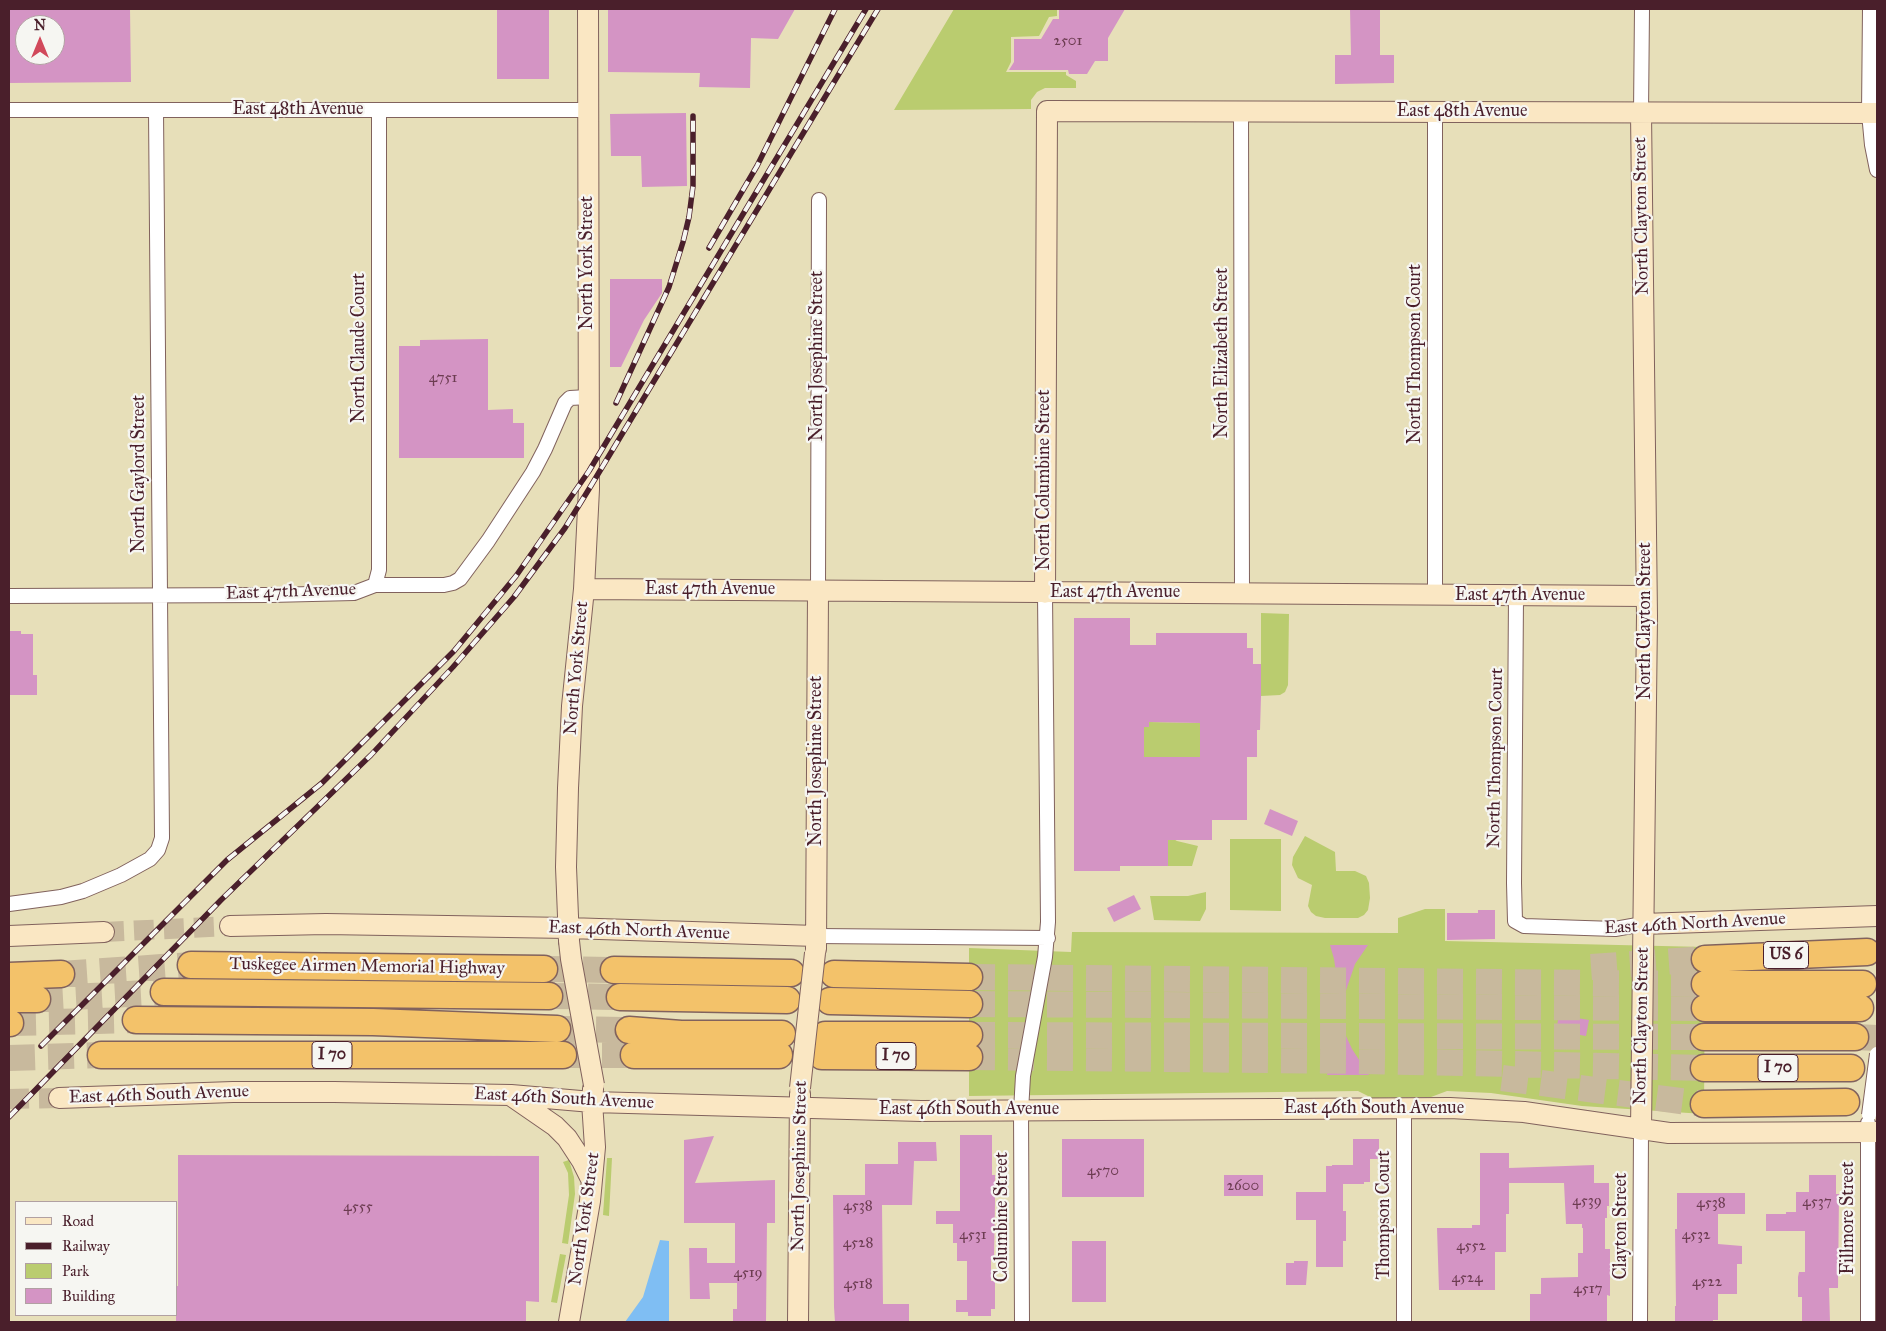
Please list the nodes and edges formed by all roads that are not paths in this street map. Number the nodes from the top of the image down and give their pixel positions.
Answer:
1 (588, 9) edge
2 (1642, 9) edge
3 (1870, 9) edge
4 (9, 110) edge
5 (156, 110) junction
6 (379, 110) junction
7 (587, 110) junction
8 (1047, 111) joint
9 (1241, 111) junction
10 (1435, 112) junction
11 (1641, 113) junction
12 (1873, 113) edge
13 (1877, 170) edge
14 (819, 200) dead end
15 (588, 398) junction
16 (375, 586) junction
17 (584, 589) junction
18 (818, 591) junction
19 (1045, 593) junction
20 (1242, 594) junction
21 (160, 595) junction
22 (1435, 595) junction
23 (9, 596) edge
24 (1516, 596) junction
25 (1646, 596) junction
26 (9, 904) edge
27 (1877, 916) edge
28 (1515, 921) joint
29 (1643, 924) junction
30 (230, 926) tunnel mouth
31 (104, 932) tunnel mouth
32 (569, 935) junction
33 (9, 936) edge
34 (816, 944) junction
35 (1047, 944) junction
36 (1867, 952) dead end
37 (191, 965) tunnel mouth
38 (544, 969) tunnel mouth
39 (614, 970) tunnel mouth
40 (791, 973) dead end
41 (61, 974) tunnel mouth
42 (834, 974) dead end
43 (9, 976) edge
44 (969, 977) tunnel mouth
45 (164, 992) tunnel mouth
46 (549, 996) tunnel mouth
47 (1862, 996) dead end
48 (620, 997) tunnel mouth
49 (38, 999) tunnel mouth
50 (787, 1000) dead end
51 (830, 1001) dead end
52 (969, 1004) tunnel mouth
53 (9, 1015) edge
54 (136, 1020) tunnel mouth
55 (557, 1028) tunnel mouth
56 (1704, 1037) tunnel mouth
57 (1855, 1037) tunnel mouth
58 (632, 1042) tunnel mouth
59 (780, 1045) dead end
60 (824, 1045) dead end
61 (969, 1046) tunnel mouth
62 (1877, 1054) edge
63 (101, 1055) tunnel mouth
64 (563, 1055) tunnel mouth
65 (1704, 1068) tunnel mouth
66 (1851, 1068) dead end
67 (593, 1094) junction
68 (511, 1095) junction
69 (59, 1098) tunnel mouth
70 (800, 1098) junction
71 (1846, 1102) dead end
72 (1704, 1104) tunnel mouth
73 (1404, 1107) junction
74 (1021, 1111) junction
75 (1871, 1126) edge
76 (1641, 1130) junction
77 (591, 1179) junction
78 (569, 1322) edge
79 (798, 1322) edge
80 (1022, 1322) edge
81 (1404, 1322) edge
82 (1640, 1322) edge
83 (1868, 1322) edge

1 - 7 street, North York Street
2 - 11 street
3 - 12 street
4 - 5 street, East 48th Avenue
5 - 6 street, East 48th Avenue
5 - 21 street, North Gaylord Street
6 - 7 street, East 48th Avenue
6 - 16 street, North Claude Court
7 - 15 street, North York Street
8 - 9 street, East 48th Avenue
8 - 19 street, North Columbine Street
9 - 10 street, East 48th Avenue
9 - 20 street, North Elizabeth Street
10 - 11 street, East 48th Avenue
10 - 22 street, North Thompson Court
11 - 12 street, East 48th Avenue
11 - 25 street, North Clayton Street
12 - 13 street
14 - 18 street, North Josephine Street
15 - 16 street, East 47th Avenue
15 - 17 street, North York Street
16 - 21 street, East 47th Avenue
17 - 18 street, East 47th Avenue
17 - 32 street, North York Street
18 - 19 street, East 47th Avenue
18 - 34 street, North Josephine Street
19 - 20 street, East 47th Avenue
19 - 35 street, North Columbine Street
20 - 22 street, East 47th Avenue
21 - 23 street, East 47th Avenue
21 - 26 street, North Gaylord Street
22 - 24 street, East 47th Avenue
24 - 25 street, East 47th Avenue
24 - 28 street, North Thompson Court
25 - 29 street, North Clayton Street
27 - 29 street, East 46th North Avenue
28 - 29 street, East 46th North Avenue
29 - 76 street, North Clayton Street
30 - 32 street, East 46th North Avenue
31 - 33 street
32 - 34 street, East 46th North Avenue
32 - 67 street, North York Street, bridge
34 - 35 street, East 46th North Avenue
34 - 70 street, North Josephine Street, bridge
35 - 74 street, North Columbine Street
36 - 47 highway, US 6
37 - 38 highway, Tuskegee Airmen Memorial Highway
39 - 40 highway
41 - 43 highway
42 - 44 highway
45 - 46 highway
48 - 50 highway
49 - 53 highway
51 - 52 highway
54 - 55 highway
56 - 57 highway
58 - 59 highway
60 - 61 highway, I 70
62 - 75 street, Fillmore Street, bridge
63 - 64 highway, I 70
65 - 66 highway, I 70
67 - 68 street, East 46th South Avenue
67 - 70 street, East 46th South Avenue
67 - 77 street, North York Street
68 - 69 street, East 46th South Avenue
68 - 77 street
70 - 74 street, East 46th South Avenue
70 - 79 street, North Josephine Street
71 - 72 highway
73 - 74 street, East 46th South Avenue
73 - 76 street, East 46th South Avenue
73 - 81 street, Thompson Court
74 - 80 street, Columbine Street
75 - 76 street, East 46th South Avenue
75 - 83 street, Fillmore Street
76 - 82 street, Clayton Street
77 - 78 street, North York Street

